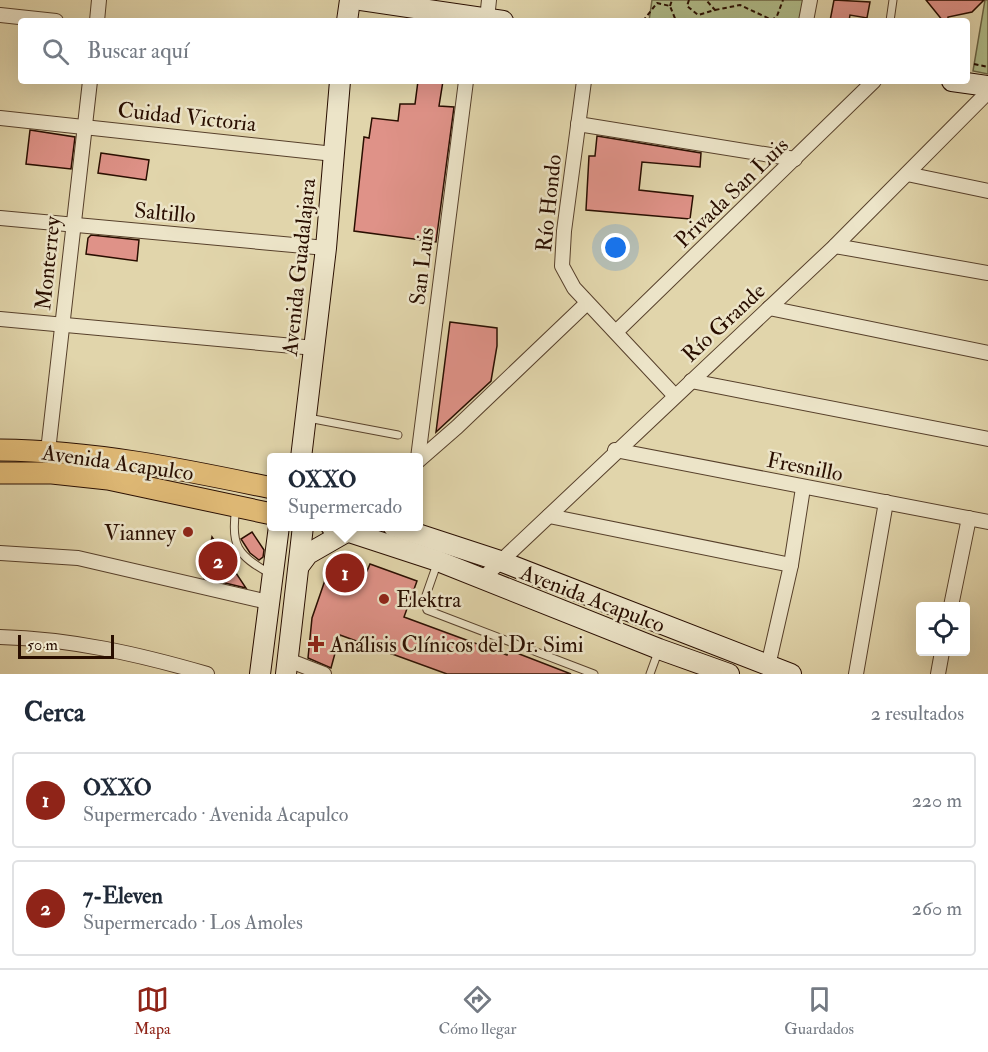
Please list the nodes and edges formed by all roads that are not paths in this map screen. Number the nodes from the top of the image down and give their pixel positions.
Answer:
1 (99, 0) edge
2 (350, 0) edge
3 (361, 0) edge
4 (810, 0) edge
5 (893, 0) edge
6 (441, 6) edge
7 (0, 15) edge
8 (486, 16) edge
9 (28, 18) edge
10 (97, 18) edge
11 (347, 18) edge
12 (807, 18) edge
13 (890, 18) edge
14 (90, 84) edge
15 (340, 84) edge
16 (466, 84) edge
17 (584, 84) edge
18 (871, 84) edge
19 (970, 84) edge
20 (988, 86) edge
21 (988, 92) edge
22 (0, 118) edge
23 (578, 124) junction
24 (85, 126) junction
25 (333, 153) junction
26 (795, 159) junction
27 (907, 174) junction
28 (988, 191) edge
29 (0, 218) edge
30 (73, 225) junction
31 (835, 246) junction
32 (326, 248) junction
33 (988, 273) edge
34 (586, 303) junction
35 (769, 308) junction
36 (0, 319) edge
37 (61, 326) junction
38 (616, 332) junction
39 (315, 348) junction
40 (988, 353) edge
41 (691, 381) junction
42 (675, 396) junction
43 (306, 418) junction
44 (398, 435) dead end
45 (988, 439) edge
46 (0, 450) edge
47 (48, 450) junction
48 (615, 450) junction
49 (302, 453) edge
50 (419, 453) edge
51 (423, 455) edge
52 (0, 472) edge
53 (267, 487) edge
54 (803, 488) junction
55 (886, 502) junction
56 (236, 506) junction
57 (267, 513) edge
58 (549, 516) junction
59 (969, 518) junction
60 (988, 522) edge
61 (278, 531) edge
62 (303, 531) edge
63 (337, 531) edge
64 (346, 531) edge
65 (414, 531) edge
66 (0, 553) edge
67 (438, 561) junction
68 (500, 561) junction
69 (791, 565) junction
70 (300, 566) junction
71 (272, 574) junction
72 (482, 579) junction
73 (268, 602) junction
74 (952, 602) edge
75 (0, 637) edge
76 (659, 649) junction
77 (941, 656) edge
78 (768, 666) junction
79 (287, 667) edge
80 (177, 670) edge
81 (724, 673) edge
82 (207, 674) edge
83 (260, 674) edge
84 (324, 674) edge
85 (594, 674) edge
86 (650, 674) edge
87 (791, 674) edge
88 (856, 674) edge
89 (938, 674) edge

1 - 10 street
2 - 11 main road
3 - 6 main road
4 - 12 street
5 - 13 lane
6 - 8 main road
7 - 9 street
14 - 24 street, Monterrey
15 - 25 main road, Avenida Guadalajara
16 - 50 street, San Luis
17 - 23 street, Río Hondo
18 - 26 street, Privada San Luis
19 - 20 main road
21 - 27 street, Río Grande
22 - 24 street, Cuidad Victoria
23 - 26 street
23 - 34 street, Río Hondo
24 - 25 street, Cuidad Victoria
24 - 30 street, Monterrey
25 - 32 main road, Avenida Guadalajara
26 - 38 street, Privada San Luis
27 - 28 street
27 - 31 street, Río Grande
29 - 30 street, Saltillo
30 - 32 street, Saltillo
30 - 37 street, Monterrey
31 - 33 street
31 - 35 street, Río Grande
32 - 39 main road, Avenida Guadalajara
34 - 38 street, Río Hondo
34 - 51 street
35 - 40 street
35 - 41 street, Río Grande
36 - 37 street
37 - 39 street
37 - 47 street, Monterrey
38 - 42 street, Río Hondo
39 - 43 main road, Avenida Guadalajara
41 - 42 street, Río Grande
41 - 45 street
42 - 48 street, Río Grande
43 - 44 lane
43 - 49 main road, Avenida Guadalajara
46 - 47 main road, Avenida Acapulco
47 - 53 main road, Avenida Acapulco
48 - 54 street, Fresnillo
48 - 58 street, Río Grande
52 - 56 main road, Avenida Acapulco
54 - 55 street, Fresnillo
54 - 69 street
55 - 59 street, Fresnillo
55 - 88 street
56 - 57 main road, Avenida Acapulco
56 - 71 lane
58 - 68 street, Río Grande
58 - 69 street
59 - 60 street, Fresnillo
59 - 74 street
61 - 71 main road
62 - 70 main road
63 - 70 main road
64 - 67 main road, Avenida Acapulco
65 - 68 main road, Avenida Acapulco
66 - 73 street
67 - 72 main road, Avenida Acapulco
67 - 85 lane
68 - 72 street, Río Grande
68 - 78 main road, Avenida Acapulco
69 - 78 street
70 - 79 main road
71 - 73 main road
72 - 76 main road, Avenida Acapulco
73 - 83 main road
75 - 80 street
76 - 81 main road, Avenida Acapulco
76 - 86 lane
77 - 89 street
78 - 87 main road, Avenida Acapulco
79 - 84 street
80 - 82 street

